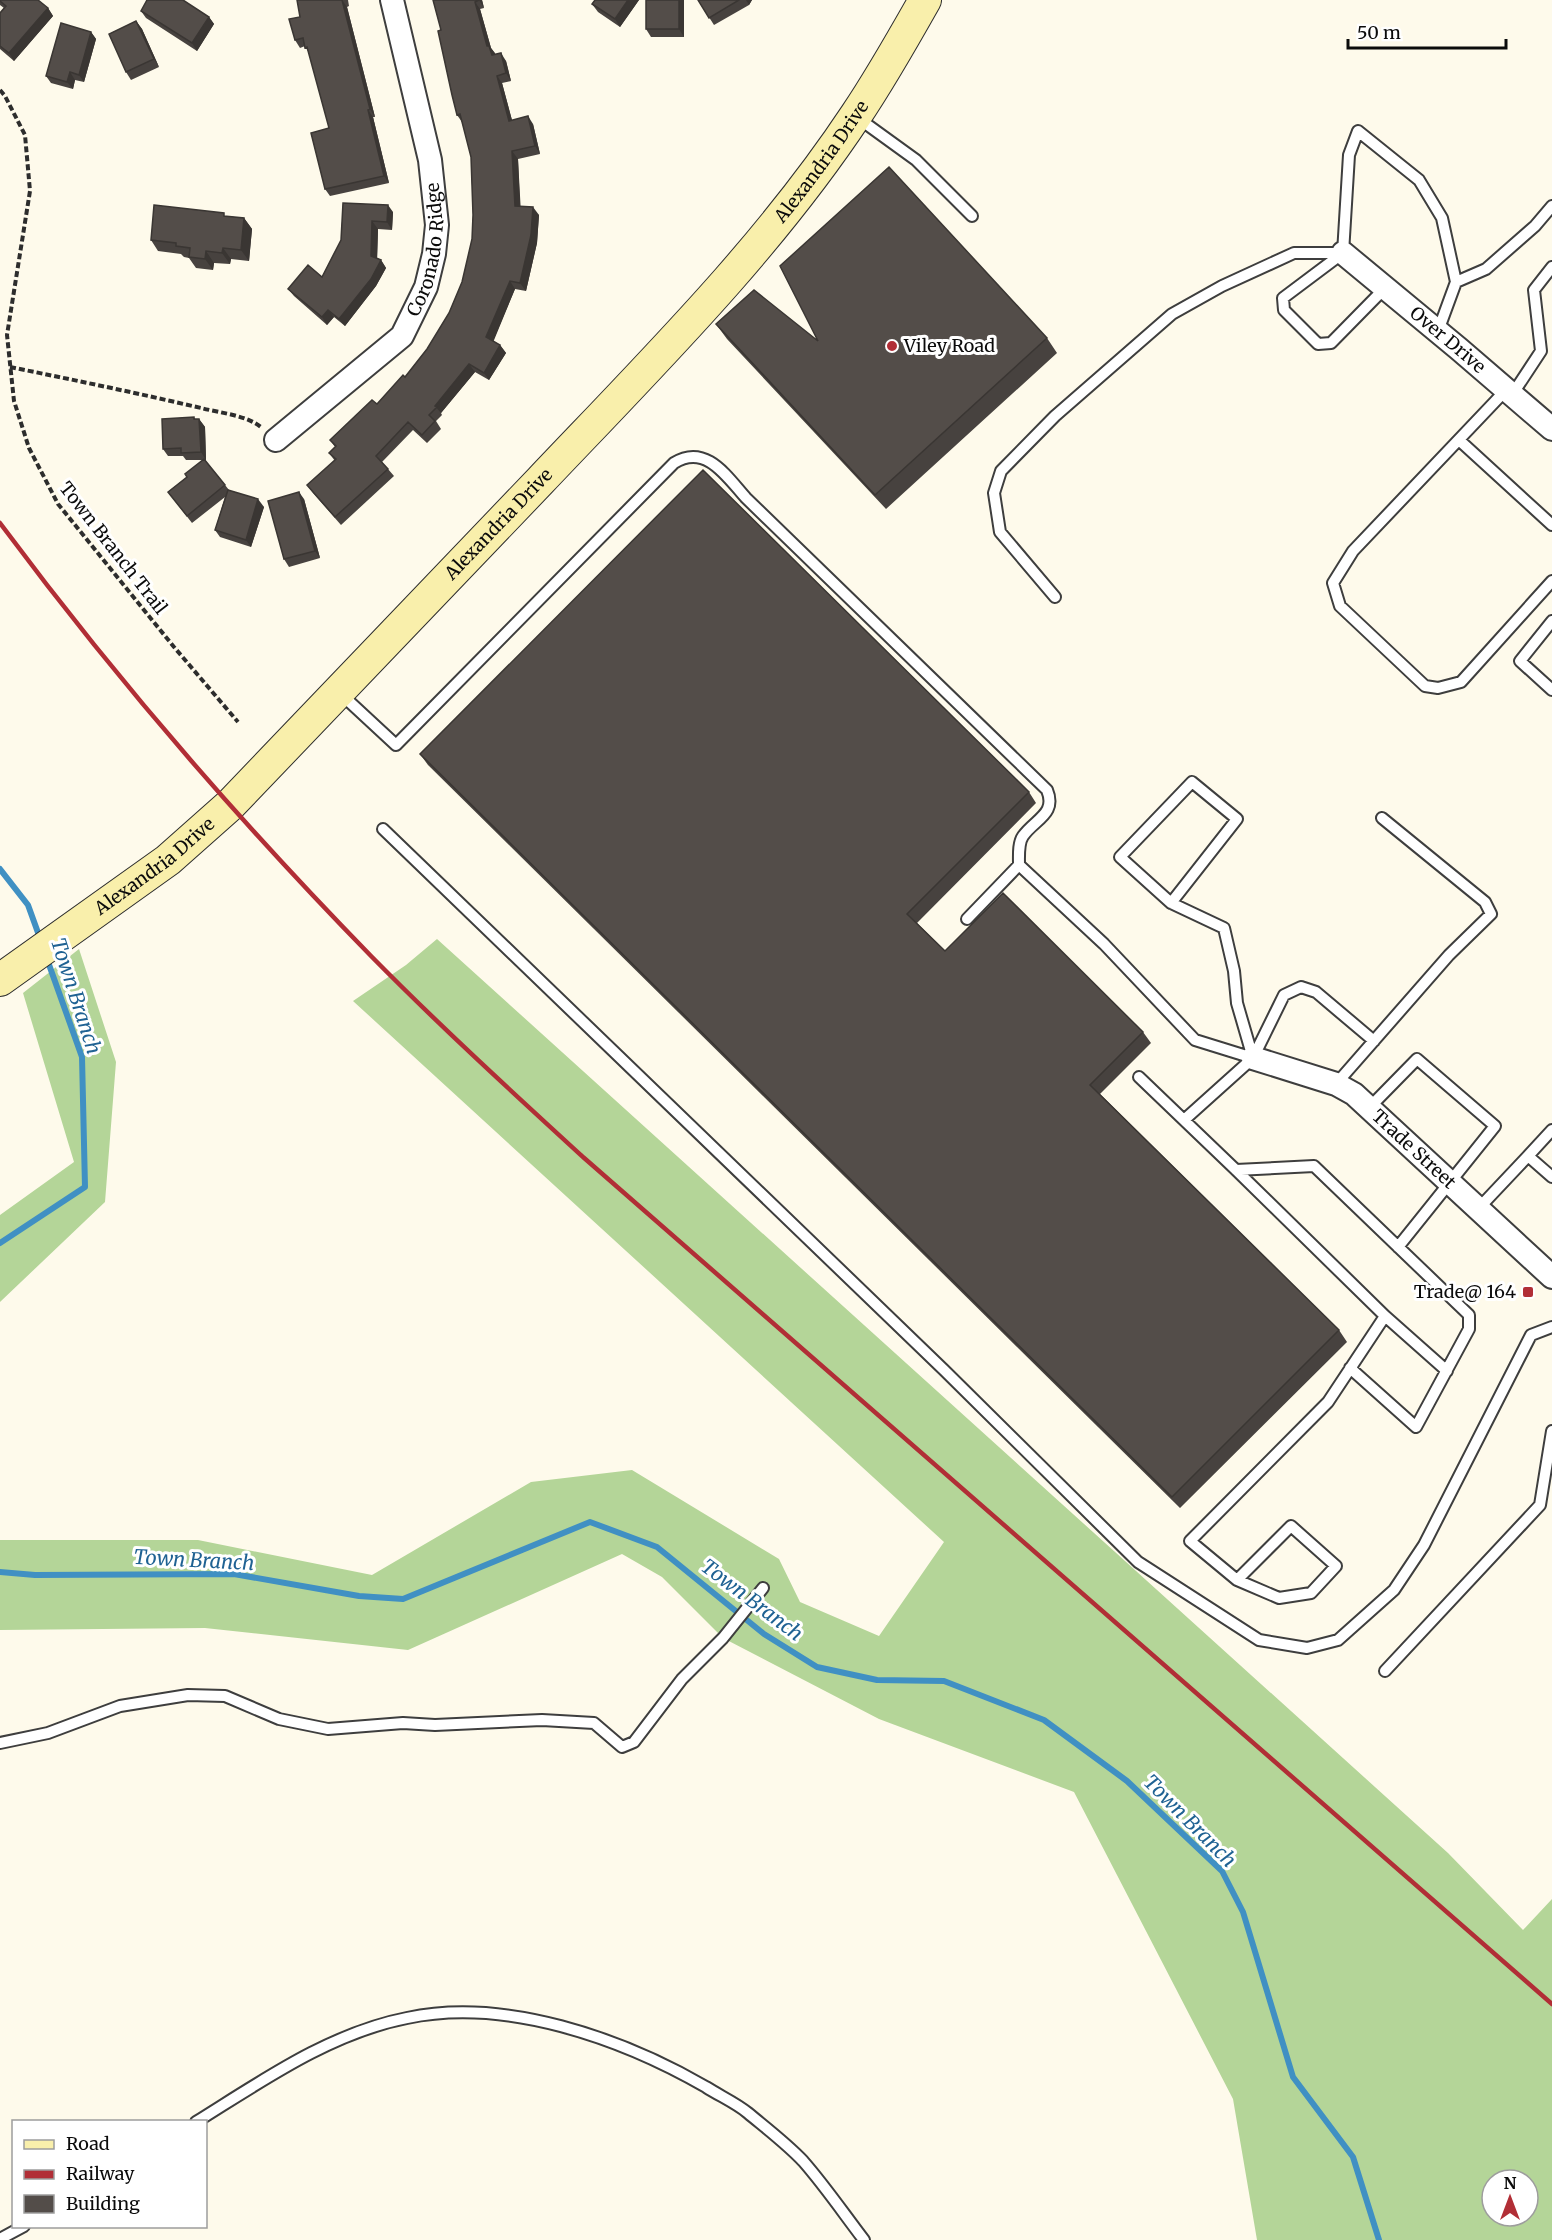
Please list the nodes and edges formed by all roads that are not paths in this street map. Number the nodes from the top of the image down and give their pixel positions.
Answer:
1 (392, 0) edge
2 (925, 0) edge
3 (855, 116) junction
4 (1552, 206) edge
5 (972, 216) dead end
6 (1343, 253) junction
7 (1552, 267) edge
8 (1456, 282) junction
9 (1385, 288) junction
10 (1438, 331) junction
11 (1509, 392) junction
12 (1552, 429) edge
13 (276, 440) road end
14 (1459, 440) junction
15 (1552, 525) edge
16 (1552, 581) edge
17 (1055, 597) dead end
18 (1552, 621) edge
19 (1552, 690) edge
20 (339, 692) junction
21 (1382, 818) dead end
22 (383, 830) dead end
23 (1019, 865) junction
24 (1171, 903) junction
25 (967, 919) dead end
26 (9, 973) edge
27 (1374, 1041) junction
28 (1253, 1058) junction
29 (1139, 1077) dead end
30 (1336, 1084) junction
31 (1369, 1108) junction
32 (1184, 1120) junction
33 (1552, 1130) edge
34 (1528, 1156) junction
35 (1236, 1170) junction
36 (1552, 1177) edge
37 (1449, 1182) junction
38 (1478, 1209) junction
39 (1398, 1246) junction
40 (1552, 1277) edge
41 (1384, 1316) junction
42 (1552, 1327) edge
43 (1350, 1368) junction
44 (1447, 1371) junction
45 (1552, 1431) edge
46 (1237, 1580) junction
47 (763, 1588) dead end
48 (1385, 1671) dead end
49 (0, 1743) edge
50 (198, 2120) edge
51 (20, 2228) edge
52 (0, 2239) edge
53 (864, 2240) edge

1 - 13 street, Coronado Ridge
2 - 3 street, Alexandria Drive
3 - 5 lane
3 - 20 street, Alexandria Drive
4 - 8 lane
6 - 8 lane
6 - 9 street, Over Drive
6 - 9 lane
6 - 17 lane
7 - 11 lane
8 - 10 lane
9 - 10 street, Over Drive
10 - 11 street, Over Drive
11 - 12 street, Over Drive
11 - 14 lane
14 - 15 lane
14 - 16 lane
18 - 19 lane
20 - 23 lane
20 - 26 street, Alexandria Drive
21 - 27 lane
22 - 42 lane
23 - 25 lane
23 - 28 lane
24 - 24 lane
24 - 28 lane
27 - 28 lane
27 - 30 lane
28 - 30 street, Trade Street
28 - 32 lane
29 - 32 lane
30 - 31 street, Trade Street
31 - 37 street, Trade Street
31 - 37 lane
32 - 35 lane
33 - 34 lane
34 - 36 lane
34 - 38 lane
35 - 39 lane
35 - 41 lane
37 - 38 street, Trade Street
37 - 39 lane
38 - 40 street, Trade Street
39 - 44 lane
41 - 43 lane
41 - 44 lane
43 - 44 lane
43 - 46 lane
45 - 48 lane
46 - 46 lane
47 - 49 lane
50 - 53 lane
51 - 52 lane

